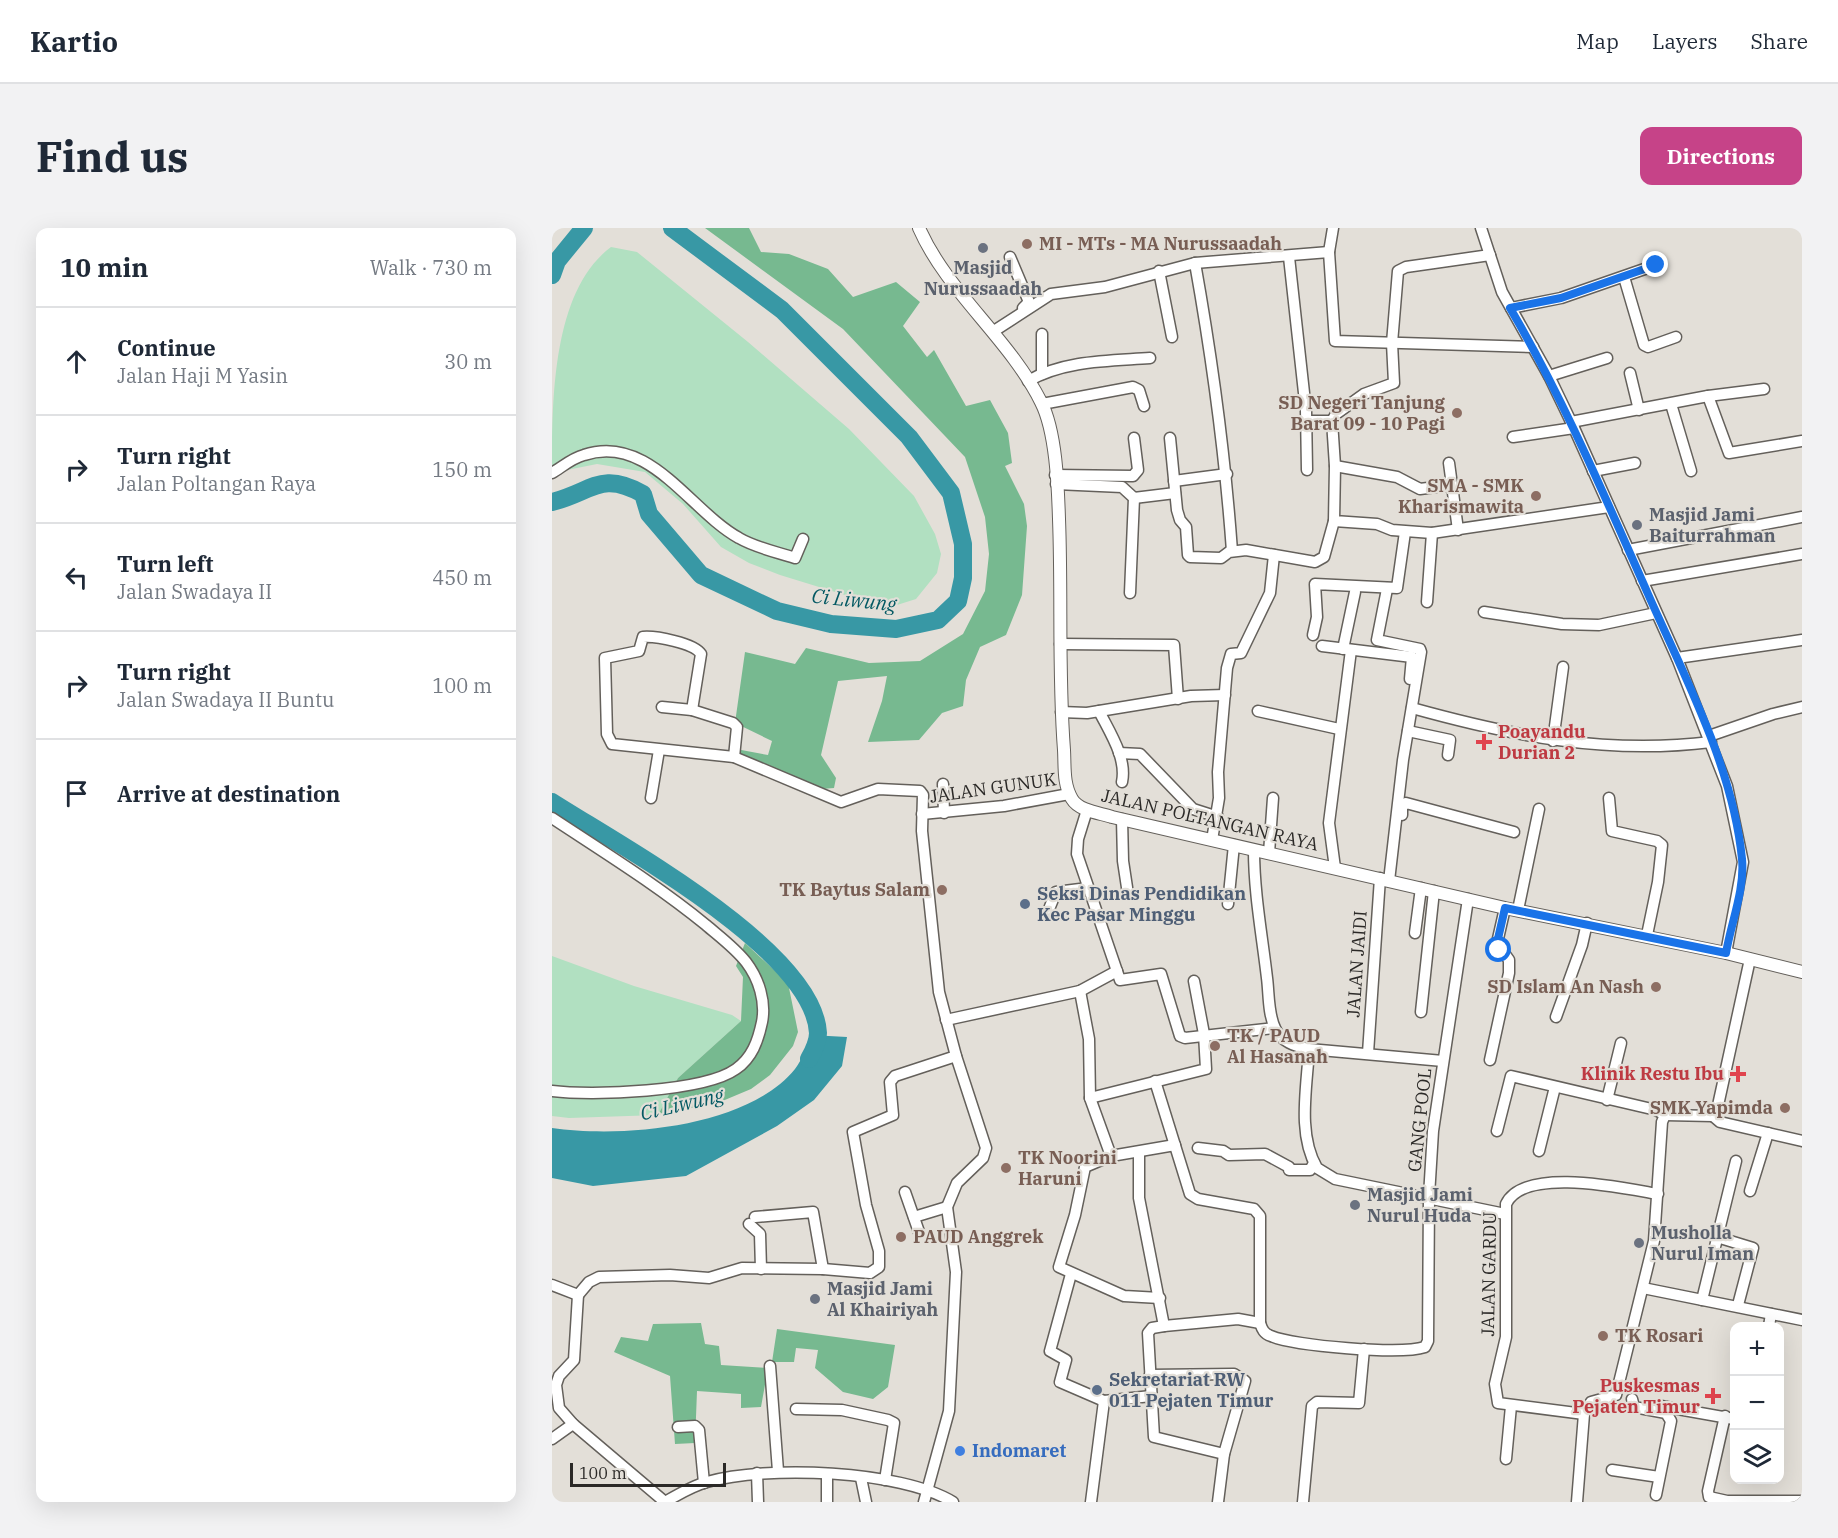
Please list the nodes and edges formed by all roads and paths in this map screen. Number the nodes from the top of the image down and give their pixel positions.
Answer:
1 (919, 228) edge
2 (1333, 228) edge
3 (1481, 228) edge
4 (1329, 252) junction
5 (1490, 255) junction
6 (1010, 257) dead end
7 (1289, 257) junction
8 (1195, 263) junction
9 (1656, 265) dead end
10 (1159, 271) junction
11 (1624, 278) junction
12 (1510, 308) junction
13 (992, 329) junction
14 (1042, 334) dead end
15 (1172, 336) dead end
16 (1676, 338) dead end
17 (1392, 343) junction
18 (1533, 347) junction
19 (1150, 358) dead end
20 (1607, 358) dead end
21 (1630, 373) dead end
22 (1042, 374) junction
23 (1549, 376) junction
24 (1028, 381) junction
25 (1764, 388) dead end
26 (1708, 396) junction
27 (1042, 404) junction
28 (1671, 404) junction
29 (1144, 406) dead end
30 (1639, 410) junction
31 (1305, 420) junction
32 (1332, 421) junction
33 (1573, 425) junction
34 (1513, 437) dead end
35 (1134, 438) dead end
36 (1170, 438) dead end
37 (1802, 441) edge
38 (1635, 462) dead end
39 (1449, 463) dead end
40 (1335, 466) junction
41 (1307, 470) dead end
42 (1593, 471) junction
43 (1691, 471) dead end
44 (552, 473) edge
45 (1227, 474) junction
46 (1056, 479) junction
47 (1174, 481) junction
48 (1451, 485) junction
49 (1175, 493) junction
50 (1134, 498) junction
51 (1609, 507) junction
52 (1802, 517) edge
53 (1334, 521) junction
54 (1458, 530) junction
55 (1405, 532) junction
56 (1432, 533) junction
57 (803, 539) dead end
58 (1629, 550) junction
59 (1232, 551) junction
60 (1802, 554) edge
61 (1274, 555) junction
62 (1642, 581) junction
63 (1387, 589) junction
64 (1130, 592) dead end
65 (1355, 592) dead end
66 (1427, 602) dead end
67 (1484, 612) dead end
68 (1656, 613) junction
69 (1313, 635) dead end
70 (1802, 640) edge
71 (1060, 644) junction
72 (1322, 646) dead end
73 (1347, 649) junction
74 (1677, 658) junction
75 (1563, 667) dead end
76 (1225, 695) junction
77 (1178, 699) junction
78 (1410, 704) junction
79 (662, 707) dead end
80 (1802, 707) edge
81 (693, 710) junction
82 (1099, 711) junction
83 (1258, 711) dead end
84 (1061, 712) junction
85 (1339, 729) junction
86 (1408, 731) junction
87 (1710, 740) junction
88 (1553, 741) junction
89 (659, 750) junction
90 (1119, 753) junction
91 (1448, 755) dead end
92 (734, 757) junction
93 (1122, 782) dead end
94 (943, 784) dead end
95 (1069, 794) junction
96 (651, 798) dead end
97 (1273, 798) dead end
98 (1609, 798) dead end
99 (1539, 809) dead end
100 (1087, 810) junction
101 (944, 813) junction
102 (922, 814) junction
103 (552, 818) edge
104 (1218, 818) junction
105 (1122, 819) junction
106 (1514, 832) dead end
107 (1212, 840) junction
108 (1234, 845) junction
109 (1254, 849) junction
110 (1269, 853) junction
111 (1335, 868) junction
112 (1389, 880) junction
113 (1088, 888) junction
114 (1421, 888) junction
115 (1434, 891) junction
116 (1128, 894) dead end
117 (1468, 899) junction
118 (1228, 904) dead end
119 (1505, 908) junction
120 (1049, 909) dead end
121 (1518, 910) junction
122 (1587, 923) junction
123 (1414, 933) dead end
124 (1647, 935) junction
125 (1726, 953) junction
126 (1750, 959) junction
127 (1802, 972) edge
128 (1119, 975) junction
129 (1194, 981) dead end
130 (1080, 991) junction
131 (1420, 1012) dead end
132 (1556, 1017) dead end
133 (946, 1020) junction
134 (1274, 1028) junction
135 (1204, 1034) junction
136 (1621, 1043) dead end
137 (1309, 1049) junction
138 (1368, 1053) junction
139 (956, 1056) junction
140 (1490, 1060) dead end
141 (1443, 1061) junction
142 (1155, 1081) junction
143 (1555, 1087) junction
144 (552, 1091) edge
145 (1090, 1098) junction
146 (1607, 1100) junction
147 (1665, 1115) junction
148 (1713, 1116) junction
149 (1497, 1131) dead end
150 (1768, 1133) junction
151 (1802, 1141) edge
152 (1176, 1145) junction
153 (1198, 1148) dead end
154 (1539, 1151) dead end
155 (1138, 1152) junction
156 (1110, 1156) junction
157 (1736, 1161) dead end
158 (1314, 1163) junction
159 (1750, 1191) dead end
160 (905, 1192) dead end
161 (1658, 1194) junction
162 (1429, 1196) junction
163 (947, 1207) junction
164 (1505, 1214) junction
165 (914, 1218) junction
166 (919, 1232) dead end
167 (1717, 1237) junction
168 (761, 1269) junction
169 (823, 1269) junction
170 (1071, 1274) junction
171 (552, 1285) edge
172 (1643, 1288) junction
173 (578, 1295) junction
174 (1160, 1298) junction
175 (1702, 1300) junction
176 (1738, 1305) junction
177 (1771, 1314) junction
178 (1802, 1320) edge
179 (1770, 1322) edge
180 (1260, 1323) junction
181 (1164, 1326) junction
182 (1364, 1349) junction
183 (770, 1366) dead end
184 (1150, 1375) junction
185 (1616, 1395) junction
186 (1151, 1396) junction
187 (1632, 1399) junction
188 (1104, 1401) junction
189 (1511, 1406) junction
190 (796, 1408) dead end
191 (1584, 1414) junction
192 (1730, 1417) edge
193 (573, 1424) junction
194 (678, 1427) dead end
195 (552, 1439) edge
196 (1224, 1454) junction
197 (1506, 1459) dead end
198 (1612, 1470) dead end
199 (778, 1471) junction
200 (757, 1473) junction
201 (827, 1475) junction
202 (1659, 1477) junction
203 (861, 1478) junction
204 (885, 1480) junction
205 (704, 1483) junction
206 (929, 1489) junction
207 (1656, 1494) dead end
208 (1801, 1498) edge
209 (1726, 1501) edge
210 (665, 1502) edge
211 (758, 1502) edge
212 (827, 1502) edge
213 (866, 1502) edge
214 (924, 1502) edge
215 (953, 1502) edge
216 (1091, 1502) edge
217 (1218, 1502) edge
218 (1303, 1502) edge
219 (1577, 1502) edge

1 - 13 street
2 - 4 street
3 - 5 street
4 - 7 street
4 - 17 street
5 - 12 street
5 - 17 street
6 - 13 street
7 - 8 street
7 - 31 street
8 - 10 street
8 - 45 street
9 - 11 street
10 - 13 street
10 - 15 street
11 - 12 street
11 - 16 street
12 - 18 street
13 - 24 street
14 - 22 street
17 - 18 street
17 - 32 street
18 - 23 street
19 - 22 street
20 - 23 street
21 - 30 street
22 - 24 street
23 - 33 street
24 - 27 street
25 - 26 street
26 - 28 street
26 - 37 street
27 - 29 street
27 - 46 street
28 - 30 street
28 - 43 street
30 - 33 street
31 - 32 street
31 - 41 street
32 - 40 street
33 - 34 street
33 - 42 street
35 - 46 street
36 - 47 street
38 - 42 street
39 - 48 street
40 - 48 street
40 - 53 street
42 - 51 street
44 - 57 street
45 - 47 street
45 - 59 street
46 - 50 street
46 - 71 street
47 - 49 street
48 - 54 street
49 - 50 street
49 - 59 street
50 - 64 street
51 - 54 street
51 - 58 street
52 - 58 street
53 - 55 street
53 - 61 street
54 - 56 street
55 - 56 street
55 - 63 street
56 - 66 street
58 - 62 street
59 - 61 street
60 - 62 street
61 - 76 street
62 - 68 street
63 - 69 street
63 - 78 street
65 - 73 street
67 - 68 street
68 - 74 street
70 - 74 street
71 - 77 street
71 - 84 street
72 - 73 street
73 - 78 street
73 - 85 street
74 - 87 street
75 - 88 street
76 - 77 street
76 - 104 street
77 - 82 street
78 - 86 street
78 - 88 street
79 - 81 street
80 - 87 street
81 - 89 street
81 - 92 street
82 - 84 street
82 - 90 street
83 - 85 street
84 - 95 street
85 - 111 street
86 - 91 street
86 - 112 street
87 - 88 street
87 - 125 street
89 - 92 street
89 - 96 street
90 - 93 street
90 - 104 street
92 - 102 street
94 - 101 street
95 - 100 street, JALAN POLTANGAN RAYA
95 - 101 street, JALAN GUNUK
97 - 110 street
98 - 124 street
99 - 121 street
100 - 105 street, JALAN POLTANGAN RAYA
100 - 113 street
101 - 102 street, JALAN GUNUK
102 - 133 street
103 - 144 street
104 - 107 street
105 - 107 street, JALAN POLTANGAN RAYA
105 - 116 street
106 - 112 street
107 - 108 street, JALAN POLTANGAN RAYA
108 - 109 street, JALAN POLTANGAN RAYA
108 - 118 street
109 - 110 street, JALAN POLTANGAN RAYA
109 - 134 street
110 - 111 street, JALAN POLTANGAN RAYA
111 - 112 street, JALAN POLTANGAN RAYA
112 - 114 street, JALAN POLTANGAN RAYA
112 - 138 street, JALAN JAIDI
113 - 120 street
113 - 128 street
114 - 115 street, JALAN POLTANGAN RAYA
114 - 123 street
115 - 117 street, JALAN POLTANGAN RAYA
115 - 131 street
117 - 119 street, JALAN POLTANGAN RAYA
117 - 141 street, GANG POOL
119 - 121 street, JALAN POLTANGAN RAYA
119 - 140 street
121 - 122 street, JALAN POLTANGAN RAYA
122 - 124 street, JALAN POLTANGAN RAYA
122 - 132 street
124 - 125 street, JALAN POLTANGAN RAYA
125 - 126 street, JALAN POLTANGAN RAYA
126 - 127 street, JALAN POLTANGAN RAYA
126 - 148 street
128 - 130 street
128 - 135 street
129 - 135 street
130 - 133 street
130 - 145 street
133 - 139 street
134 - 135 street
134 - 137 street
135 - 142 street
136 - 146 street
137 - 138 street
137 - 158 street
138 - 141 street
139 - 163 street
139 - 169 street
141 - 162 street, GANG POOL
142 - 145 street
142 - 152 street
143 - 146 street
143 - 149 street
143 - 154 street
145 - 156 street
146 - 147 street
147 - 148 street
147 - 161 street
148 - 150 street
150 - 151 street
150 - 159 street
152 - 155 street
152 - 180 street
153 - 158 street
155 - 156 street
155 - 174 street
156 - 170 street
157 - 167 street
158 - 162 street
160 - 165 street
161 - 164 street, JALAN GARDU
161 - 172 street
162 - 164 street
162 - 182 street, GANG POOL
163 - 165 street
163 - 206 street
164 - 189 street, JALAN GARDU
165 - 166 street
167 - 175 street
167 - 176 street
168 - 169 street
168 - 169 street
168 - 173 street
170 - 174 street
170 - 188 street
171 - 173 street
172 - 175 street
172 - 185 street
173 - 193 street
174 - 181 street
175 - 176 street
176 - 177 street
177 - 178 street
177 - 179 street
180 - 181 street
180 - 182 street
181 - 184 street
182 - 218 street
183 - 199 street
184 - 186 street
184 - 196 street
185 - 187 street
185 - 191 street
186 - 188 street
186 - 196 street
187 - 192 street
187 - 202 street
188 - 216 street
189 - 191 street
189 - 197 street
190 - 204 street
191 - 219 street
192 - 209 street
193 - 195 street
193 - 210 street
194 - 205 street
196 - 217 street
198 - 202 street
199 - 200 street
199 - 201 street
200 - 205 street
200 - 211 street
201 - 203 street
201 - 212 street
202 - 207 street
203 - 204 street
203 - 213 street
204 - 206 street
205 - 210 street
206 - 214 street
206 - 215 street
208 - 209 street

